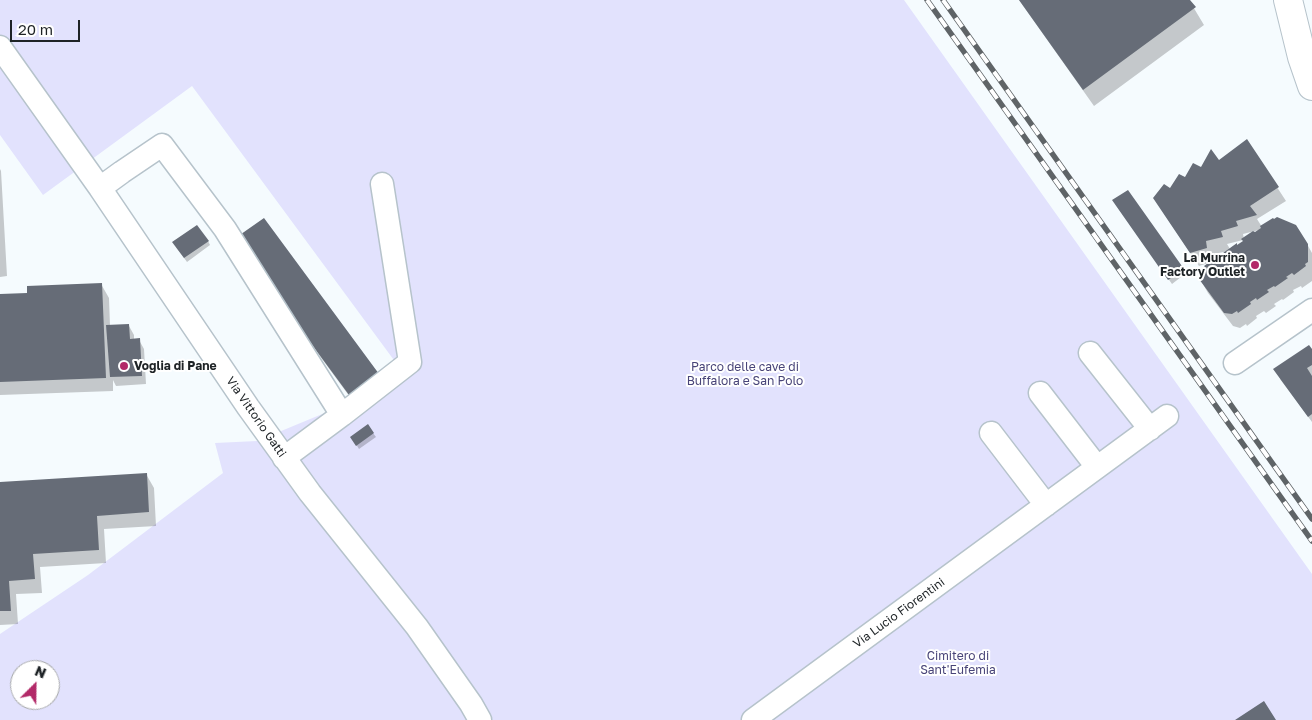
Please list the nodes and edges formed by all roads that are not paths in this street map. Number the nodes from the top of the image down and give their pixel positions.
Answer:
1 (1288, 0) edge
2 (0, 47) edge
3 (1312, 86) edge
4 (382, 184) dead end
5 (100, 188) junction
6 (1312, 310) edge
7 (1090, 353) dead end
8 (1235, 363) dead end
9 (1040, 393) dead end
10 (342, 415) junction
11 (990, 433) dead end
12 (284, 458) junction
13 (1097, 467) junction
14 (1046, 505) junction
15 (479, 715) edge
16 (753, 720) edge

1 - 3 main road
2 - 5 street, Via Vittorio Gatti
4 - 10 street
5 - 10 street
5 - 12 street, Via Vittorio Gatti
6 - 8 street
7 - 13 street, Via Lucio Fiorentini
9 - 13 street
10 - 12 street
11 - 14 street
12 - 15 street, Via Vittorio Gatti
13 - 14 street, Via Lucio Fiorentini
14 - 16 street, Via Lucio Fiorentini

